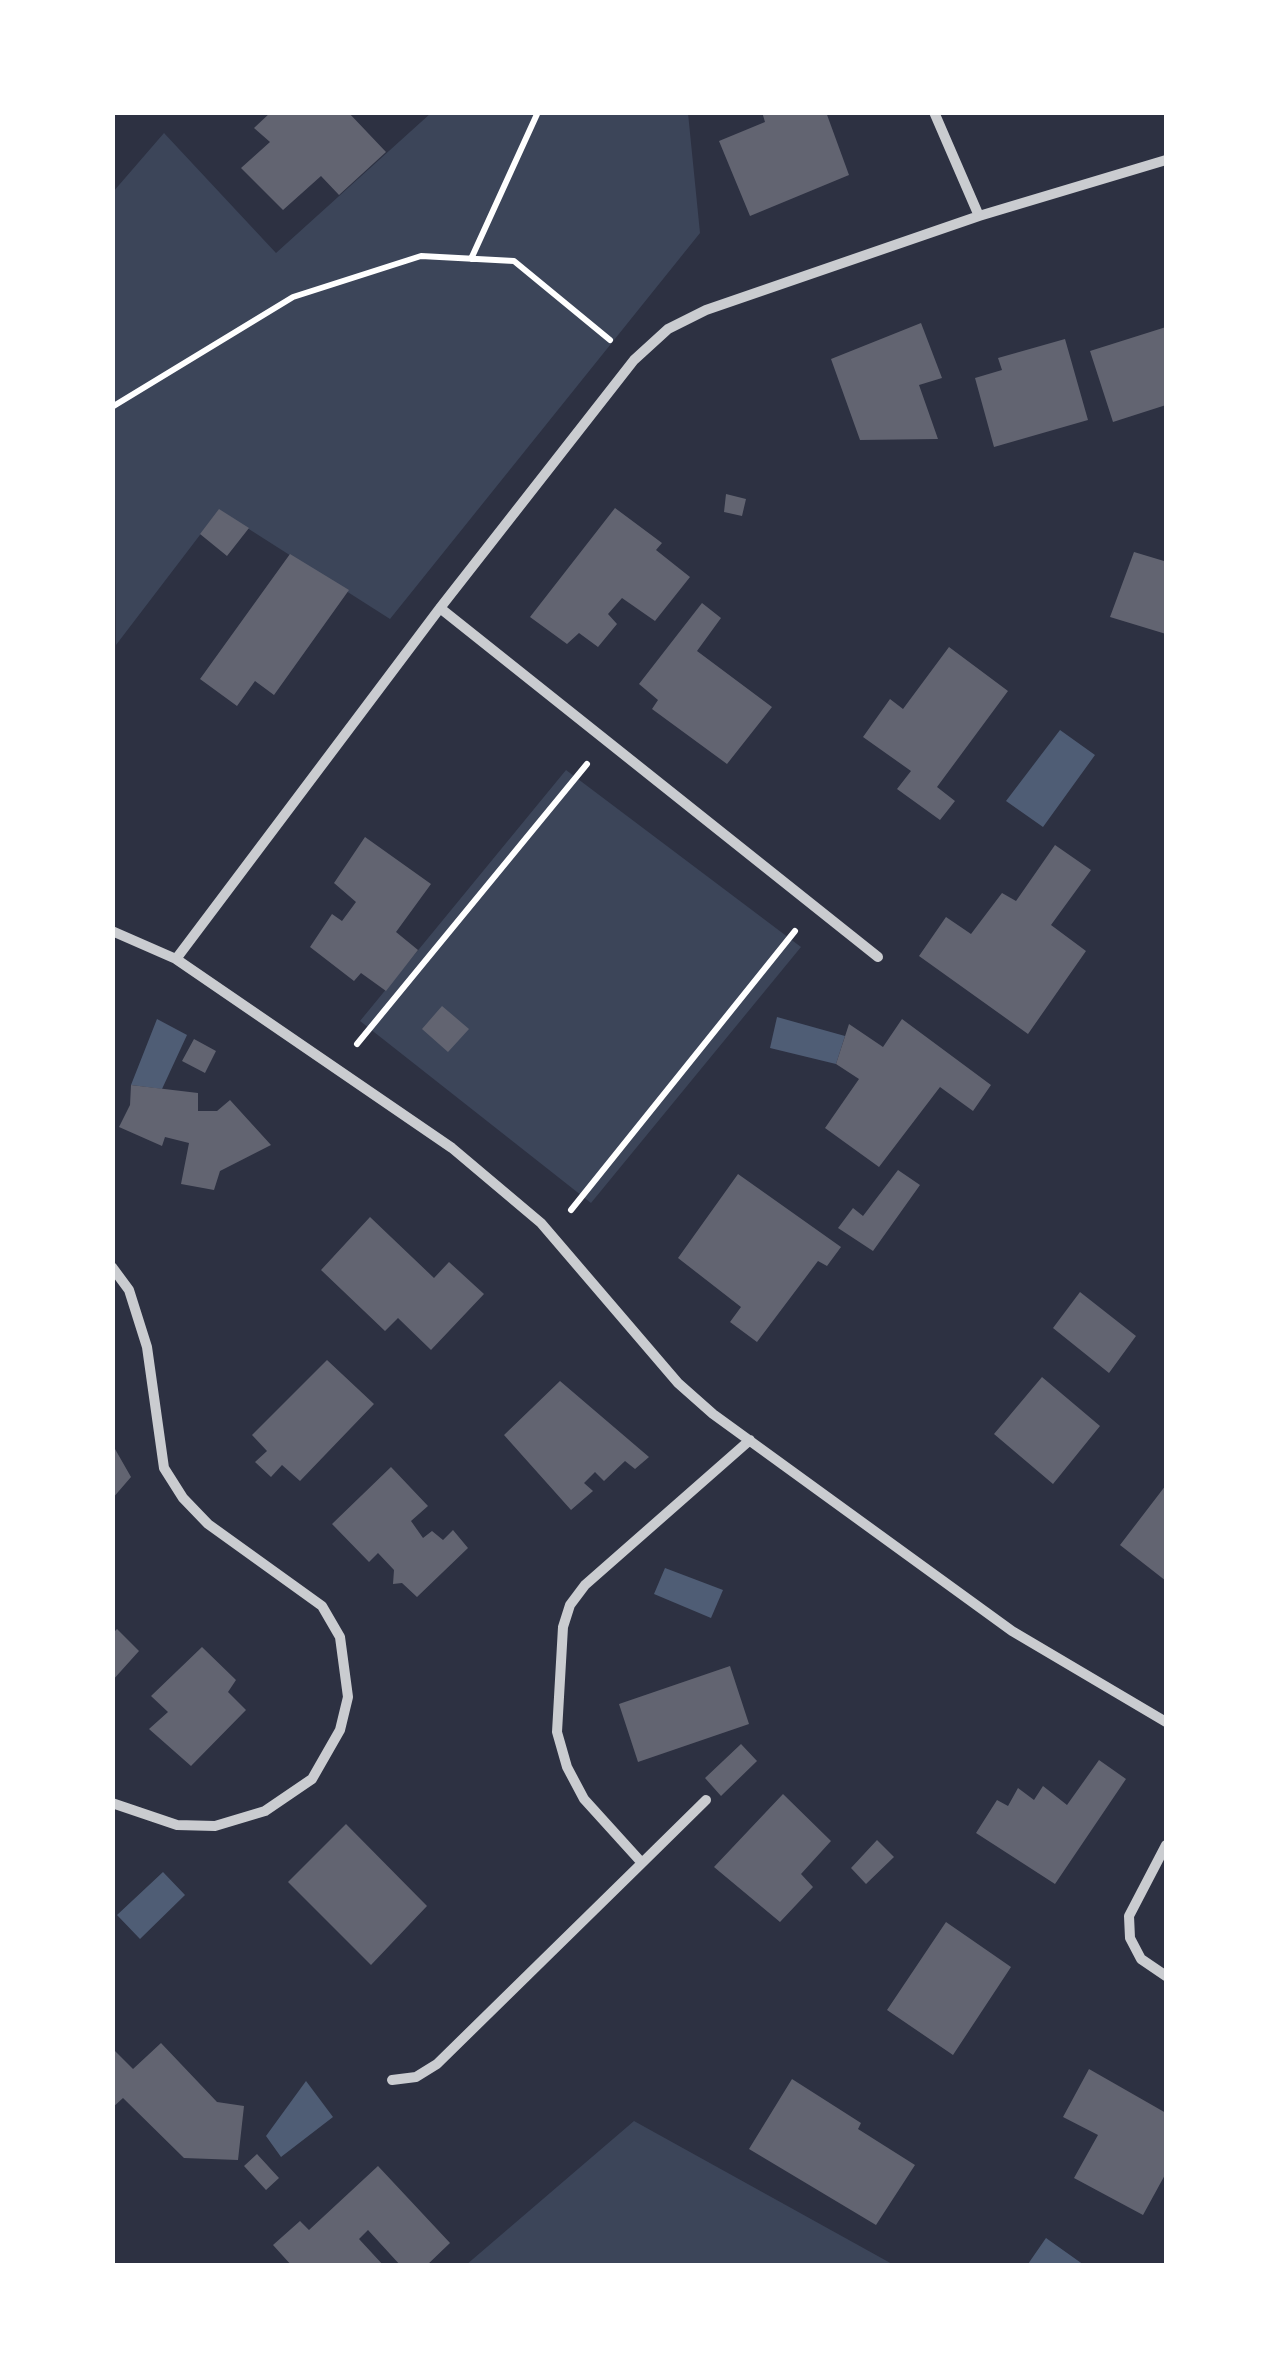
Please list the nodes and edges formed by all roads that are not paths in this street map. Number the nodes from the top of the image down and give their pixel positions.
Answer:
1 (934, 112) edge
2 (1166, 160) edge
3 (979, 216) junction
4 (440, 608) junction
5 (112, 930) edge
6 (878, 957) dead end
7 (176, 959) junction
8 (112, 1267) edge
9 (750, 1440) junction
10 (1166, 1722) edge
11 (706, 1800) dead end
12 (112, 1803) edge
13 (1166, 1845) edge
14 (642, 1863) junction
15 (1166, 1976) edge
16 (392, 2080) dead end

1 - 3 street
2 - 3 street
3 - 4 street
4 - 6 street
4 - 7 street
5 - 7 street
7 - 9 street
8 - 12 street
9 - 10 street
9 - 14 street
11 - 14 street
13 - 15 street
14 - 16 street

